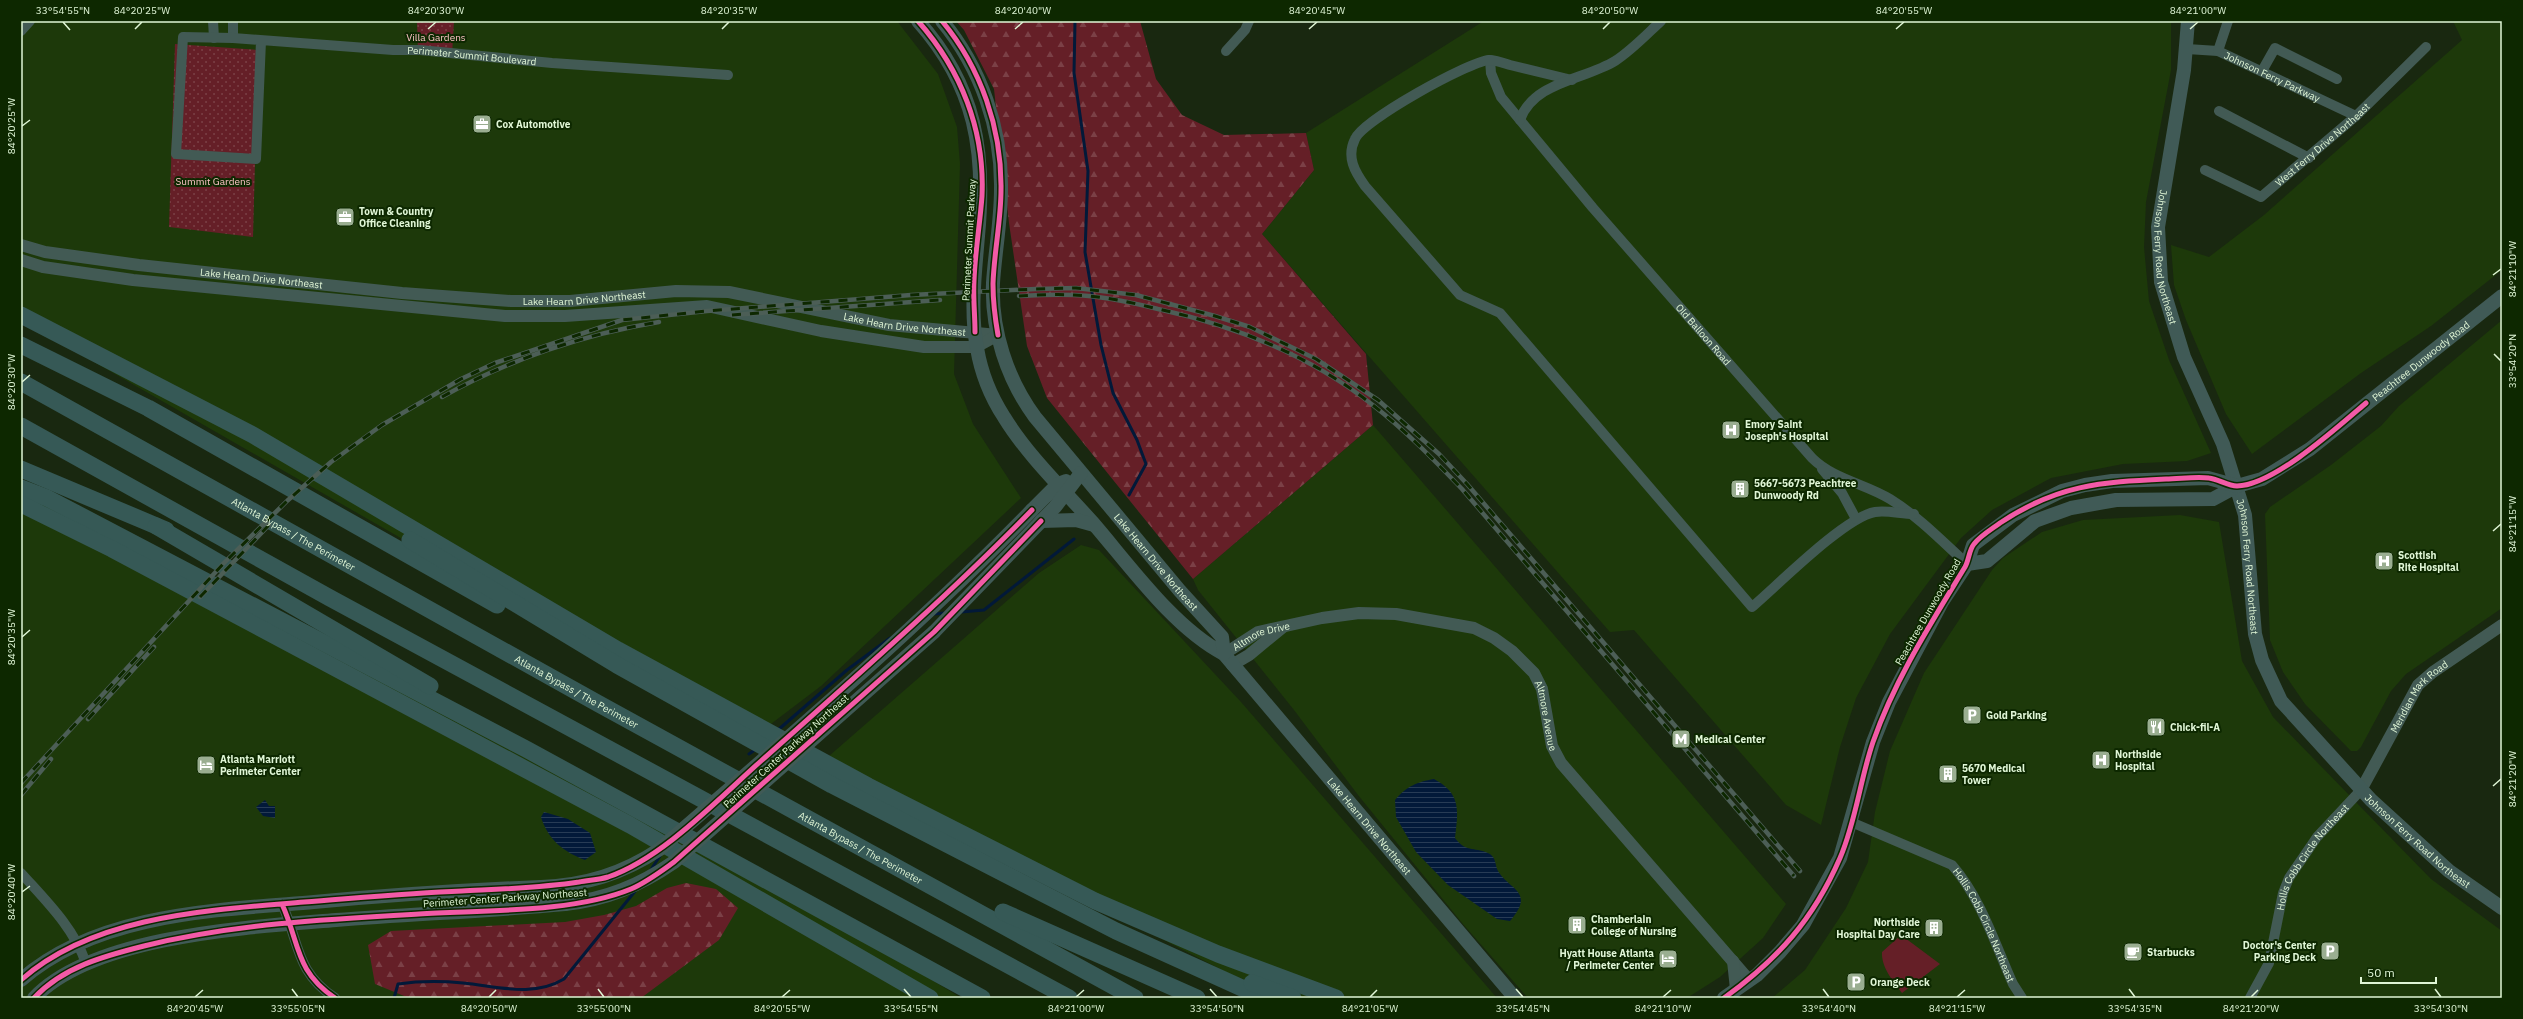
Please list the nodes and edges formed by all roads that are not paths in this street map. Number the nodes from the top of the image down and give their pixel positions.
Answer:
1 (30, 21) edge
2 (213, 21) edge
3 (233, 21) edge
4 (918, 21) edge
5 (942, 21) edge
6 (1249, 21) edge
7 (1662, 21) edge
8 (2188, 21) edge
9 (2228, 21) edge
10 (21, 31) edge
11 (214, 38) junction
12 (233, 38) junction
13 (261, 41) junction
14 (2426, 47) dead end
15 (2187, 49) junction
16 (1226, 50) dead end
17 (2218, 51) junction
18 (1490, 60) junction
19 (2262, 71) junction
20 (728, 75) dead end
21 (2337, 79) dead end
22 (1572, 80) junction
23 (2219, 111) dead end
24 (2356, 116) junction
25 (1520, 120) junction
26 (2309, 158) junction
27 (2205, 170) dead end
28 (21, 245) edge
29 (21, 260) edge
30 (2502, 296) edge
31 (21, 315) edge
32 (975, 332) junction
33 (998, 335) junction
34 (21, 345) edge
35 (976, 347) junction
36 (133, 371) junction
37 (21, 382) edge
38 (21, 426) edge
39 (1817, 463) junction
40 (21, 469) edge
41 (1081, 473) junction
42 (2237, 486) junction
43 (21, 488) edge
44 (1063, 489) junction
45 (21, 504) edge
46 (1914, 514) junction
47 (1856, 519) junction
48 (1041, 522) junction
49 (156, 526) junction
50 (1095, 526) junction
51 (1967, 564) junction
52 (330, 598) junction
53 (2502, 625) edge
54 (1284, 626) joint
55 (1228, 660) junction
56 (617, 665) junction
57 (526, 749) junction
58 (2361, 790) junction
59 (1851, 822) junction
60 (21, 873) edge
61 (1021, 883) junction
62 (957, 899) junction
63 (282, 904) junction
64 (2502, 908) edge
65 (291, 924) junction
66 (79, 943) junction
67 (1733, 961) junction
68 (86, 963) junction
69 (21, 980) edge
70 (1749, 980) junction
71 (1736, 989) junction
72 (34, 998) edge
73 (334, 998) edge
74 (930, 998) edge
75 (982, 998) edge
76 (1069, 998) edge
77 (1134, 998) edge
78 (1196, 998) edge
79 (1264, 998) edge
80 (1293, 998) edge
81 (1336, 998) edge
82 (1515, 998) edge
83 (1724, 998) edge
84 (2022, 998) edge
85 (2250, 998) edge

1 - 10 street
2 - 11 street
3 - 12 street
4 - 32 main road, Perimeter Summit Parkway
5 - 33 main road
6 - 16 street
7 - 22 street
8 - 15 main road, Johnson Ferry Road Northeast
9 - 17 street
11 - 12 street, Perimeter Summit Boulevard
11 - 13 street, Perimeter Summit Boulevard
12 - 13 street, Perimeter Summit Boulevard
13 - 20 street, Perimeter Summit Boulevard
14 - 24 street, West Ferry Drive Northeast
15 - 17 street, Johnson Ferry Parkway
15 - 42 main road, Johnson Ferry Road Northeast
17 - 19 street, Johnson Ferry Parkway
18 - 22 street
18 - 25 street, Old Balloon Road
18 - 47 street
19 - 21 street
19 - 24 street, Johnson Ferry Parkway
22 - 25 street
23 - 26 street
24 - 26 street, West Ferry Drive Northeast
25 - 39 street, Old Balloon Road
26 - 27 street, West Ferry Drive Northeast
28 - 32 street, Lake Hearn Drive Northeast
29 - 35 street, Lake Hearn Drive Northeast
30 - 42 main road, Peachtree Dunwoody Road
31 - 36 highway
32 - 33 street, Lake Hearn Drive Northeast
32 - 35 main road, Perimeter Summit Parkway
33 - 35 street, Lake Hearn Drive Northeast
33 - 41 main road
34 - 56 highway
35 - 44 main road, Perimeter Summit Parkway
36 - 56 highway
36 - 81 highway
37 - 62 highway, Atlanta Bypass / The Perimeter
38 - 52 highway
39 - 46 street, Old Balloon Road
39 - 47 street
40 - 49 highway
41 - 44 main road, Perimeter Center Parkway Northeast
41 - 55 main road, Lake Hearn Drive Northeast
42 - 51 main road, Peachtree Dunwoody Road
42 - 51 main road, Peachtree Dunwoody Road
42 - 58 main road, Johnson Ferry Road Northeast
43 - 57 highway
44 - 48 main road, Perimeter Center Parkway Northeast
44 - 50 main road, Lake Hearn Drive Northeast
44 - 63 main road, Perimeter Center Parkway Northeast, bridge
45 - 74 highway
46 - 47 street
46 - 51 street, Old Balloon Road
48 - 50 main road
48 - 65 main road, Perimeter Center Parkway Northeast, bridge
49 - 52 highway
49 - 57 highway
50 - 55 main road, Lake Hearn Drive Northeast
51 - 59 main road, Peachtree Dunwoody Road
52 - 76 highway
53 - 58 street, Meridian Mark Road
54 - 55 street, Altmore Drive
54 - 67 street, Altmore Avenue
55 - 82 main road, Lake Hearn Drive Northeast
56 - 61 highway, bridge
57 - 75 highway
58 - 64 main road, Johnson Ferry Road Northeast
58 - 85 street, Hollis Cobb Circle Northeast
59 - 70 main road, Peachtree Dunwoody Road
59 - 84 street, Hollis Cobb Circle Northeast
60 - 66 street
61 - 79 highway
61 - 80 highway
62 - 77 highway, Atlanta Bypass / The Perimeter
62 - 78 highway
63 - 65 street
63 - 66 main road, Perimeter Center Parkway Northeast
65 - 68 main road, Perimeter Center Parkway Northeast
65 - 73 street
66 - 68 street
66 - 69 main road, Perimeter Center Parkway Northeast
67 - 70 street
67 - 71 street
68 - 72 main road, Perimeter Center Parkway Northeast
70 - 71 main road, Peachtree Dunwoody Road
71 - 83 main road, Peachtree Dunwoody Road

